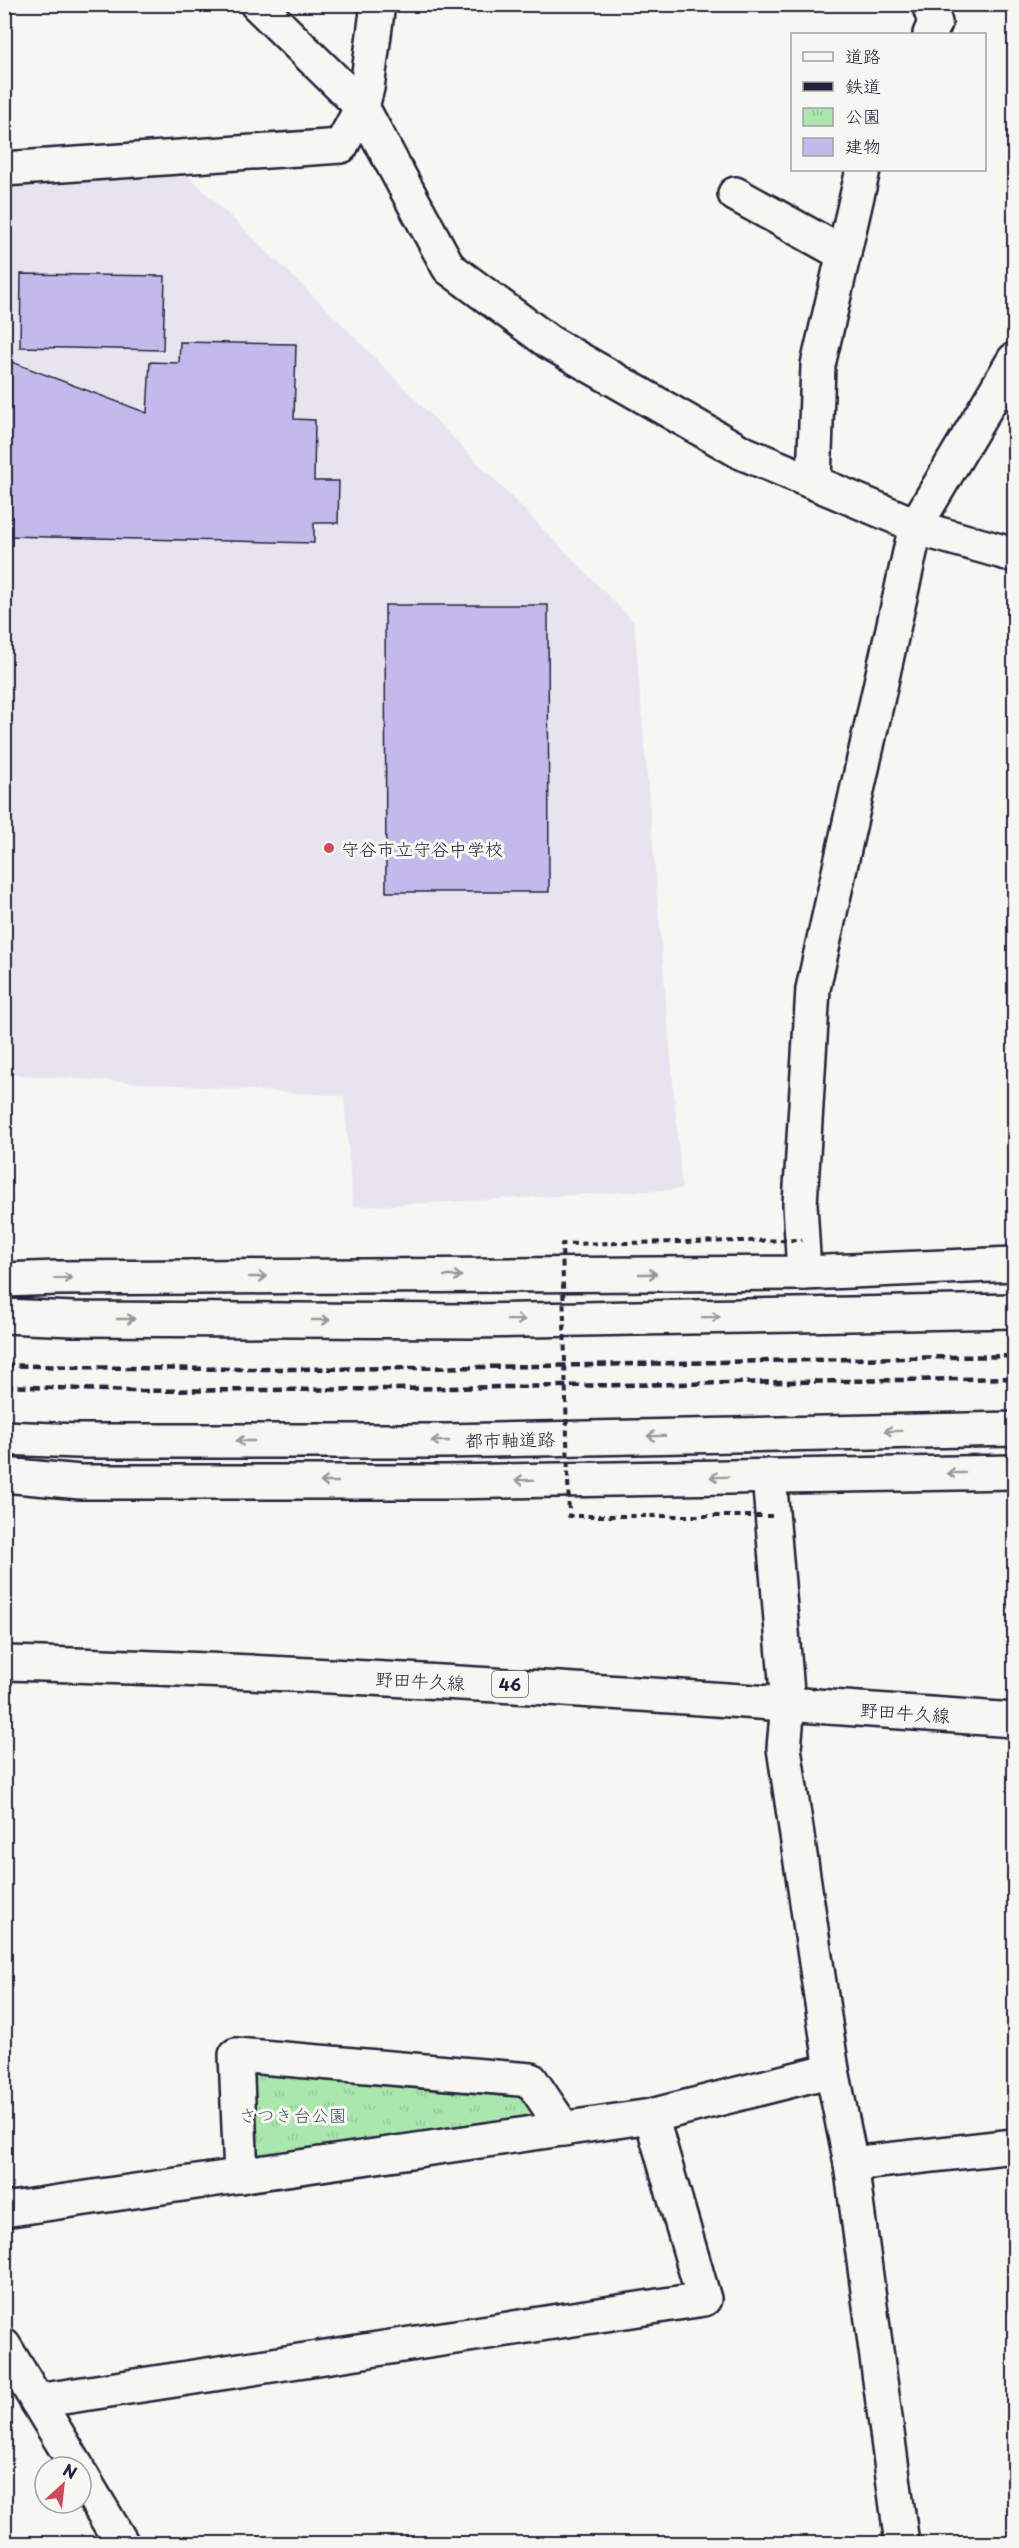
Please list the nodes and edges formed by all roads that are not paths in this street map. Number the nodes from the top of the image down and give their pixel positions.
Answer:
1 (257, 4) edge
2 (378, 4) edge
3 (929, 4) edge
4 (930, 33) edge
5 (362, 107) junction
6 (4, 169) edge
7 (863, 171) edge
8 (735, 194) dead end
9 (844, 254) junction
10 (1014, 360) edge
11 (814, 482) junction
12 (916, 525) junction
13 (1014, 555) edge
14 (1014, 1264) edge
15 (804, 1273) junction
16 (4, 1280) edge
17 (1014, 1311) edge
18 (4, 1316) edge
19 (1014, 1429) edge
20 (4, 1438) edge
21 (1014, 1472) edge
22 (4, 1475) edge
23 (769, 1476) junction
24 (4, 1663) edge
25 (788, 1704) junction
26 (1014, 1720) edge
27 (832, 2070) junction
28 (651, 2116) junction
29 (564, 2129) junction
30 (1014, 2146) edge
31 (850, 2164) junction
32 (241, 2176) junction
33 (4, 2210) edge
34 (4, 2346) edge
35 (38, 2402) junction
36 (69, 2455) edge
37 (93, 2495) edge
38 (122, 2544) edge
39 (902, 2544) edge

1 - 5 street
2 - 5 street
3 - 4 street
5 - 6 street
5 - 11 street
7 - 9 street
8 - 9 street
9 - 11 street
10 - 12 street
11 - 12 street
12 - 13 street
12 - 15 street
14 - 15 street
16 -> 15 street
18 -> 17 street
19 -> 20 street, 都市軸道路
21 -> 23 street
23 -> 22 street
23 - 25 street
24 - 25 street, 野田牛久線 / 46
25 - 26 street, 野田牛久線 / 46
25 - 27 street
27 - 28 street
27 - 31 street
28 - 29 street
28 - 35 street
29 - 32 street
29 - 32 street
30 - 31 street
31 - 39 street
32 - 33 street
34 - 35 street
35 - 36 street
37 - 38 street

